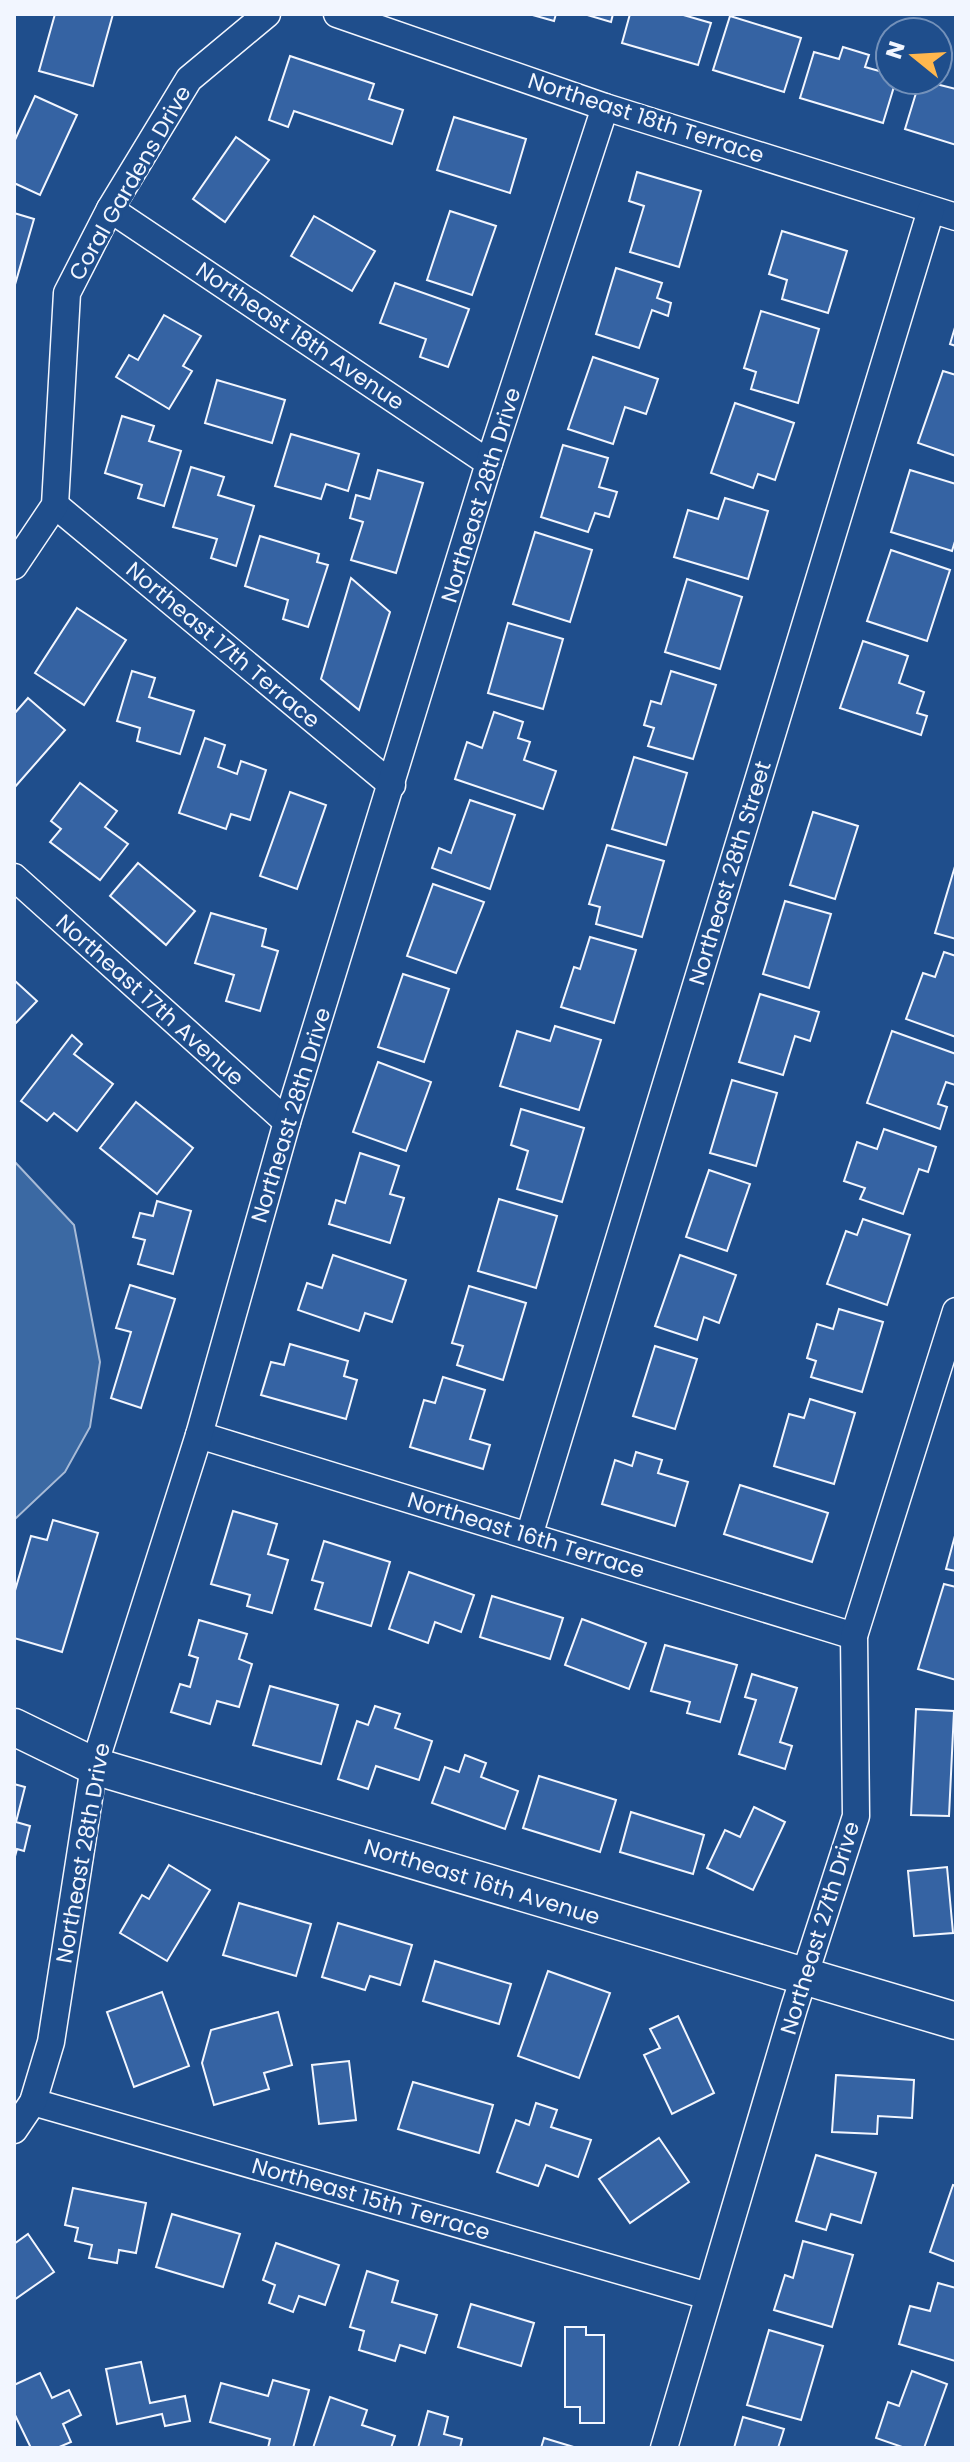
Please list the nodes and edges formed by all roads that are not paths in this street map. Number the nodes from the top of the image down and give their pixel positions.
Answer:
1 (267, 14) edge
2 (337, 14) edge
3 (605, 107) junction
4 (110, 209) junction
5 (944, 214) edge
6 (489, 463) junction
7 (55, 505) junction
8 (14, 566) edge
9 (392, 785) junction
10 (14, 877) edge
11 (287, 1122) junction
12 (956, 1311) edge
13 (199, 1435) junction
14 (529, 1536) junction
15 (854, 1636) junction
16 (14, 1727) edge
17 (94, 1766) junction
18 (804, 1978) junction
19 (956, 2021) edge
20 (33, 2102) junction
21 (14, 2130) edge
22 (708, 2296) junction
23 (664, 2448) edge

1 - 4 street, Coral Gardens Drive
2 - 3 street, Northeast 18th Terrace
3 - 5 street, Northeast 18th Terrace
3 - 6 street, Northeast 28th Drive
4 - 6 street, Northeast 18th Avenue
4 - 7 street, Coral Gardens Drive
5 - 14 street, Northeast 28th Street
6 - 9 street, Northeast 28th Drive
7 - 8 street
7 - 9 street, Northeast 17th Terrace
9 - 11 street, Northeast 28th Drive
10 - 11 street, Northeast 17th Avenue
11 - 13 street, Northeast 28th Drive
12 - 15 street, Northeast 27th Drive
13 - 14 street, Northeast 16th Terrace
13 - 17 street, Northeast 28th Drive
14 - 15 street, Northeast 16th Terrace
15 - 18 street, Northeast 27th Drive
16 - 17 street, Northeast 16th Avenue
17 - 18 street, Northeast 16th Avenue
17 - 20 street, Northeast 28th Drive
18 - 19 street, Northeast 16th Avenue
18 - 22 street, Northeast 27th Drive
20 - 21 street, Northeast 28th Drive
20 - 22 street, Northeast 15th Terrace
22 - 23 street, Northeast 27th Drive

